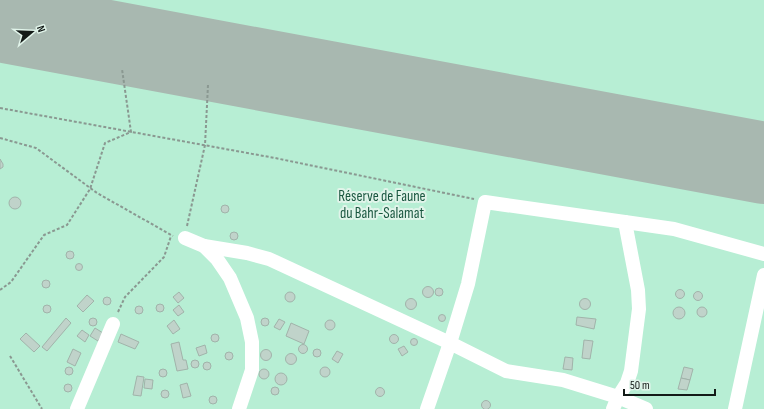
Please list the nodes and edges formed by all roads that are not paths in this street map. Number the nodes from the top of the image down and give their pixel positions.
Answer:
1 (625, 222) junction
2 (185, 238) road end
3 (204, 246) junction
4 (764, 254) edge
5 (764, 275) edge
6 (113, 324) road end
7 (450, 343) junction
8 (615, 403) edge
9 (77, 409) edge
10 (239, 409) edge
11 (427, 409) edge
12 (646, 409) edge
13 (735, 409) edge

1 - 4 street
1 - 7 street
1 - 8 street
2 - 3 street
3 - 7 street
3 - 10 street
5 - 13 street
6 - 9 street
7 - 8 street
7 - 11 street
8 - 12 street

